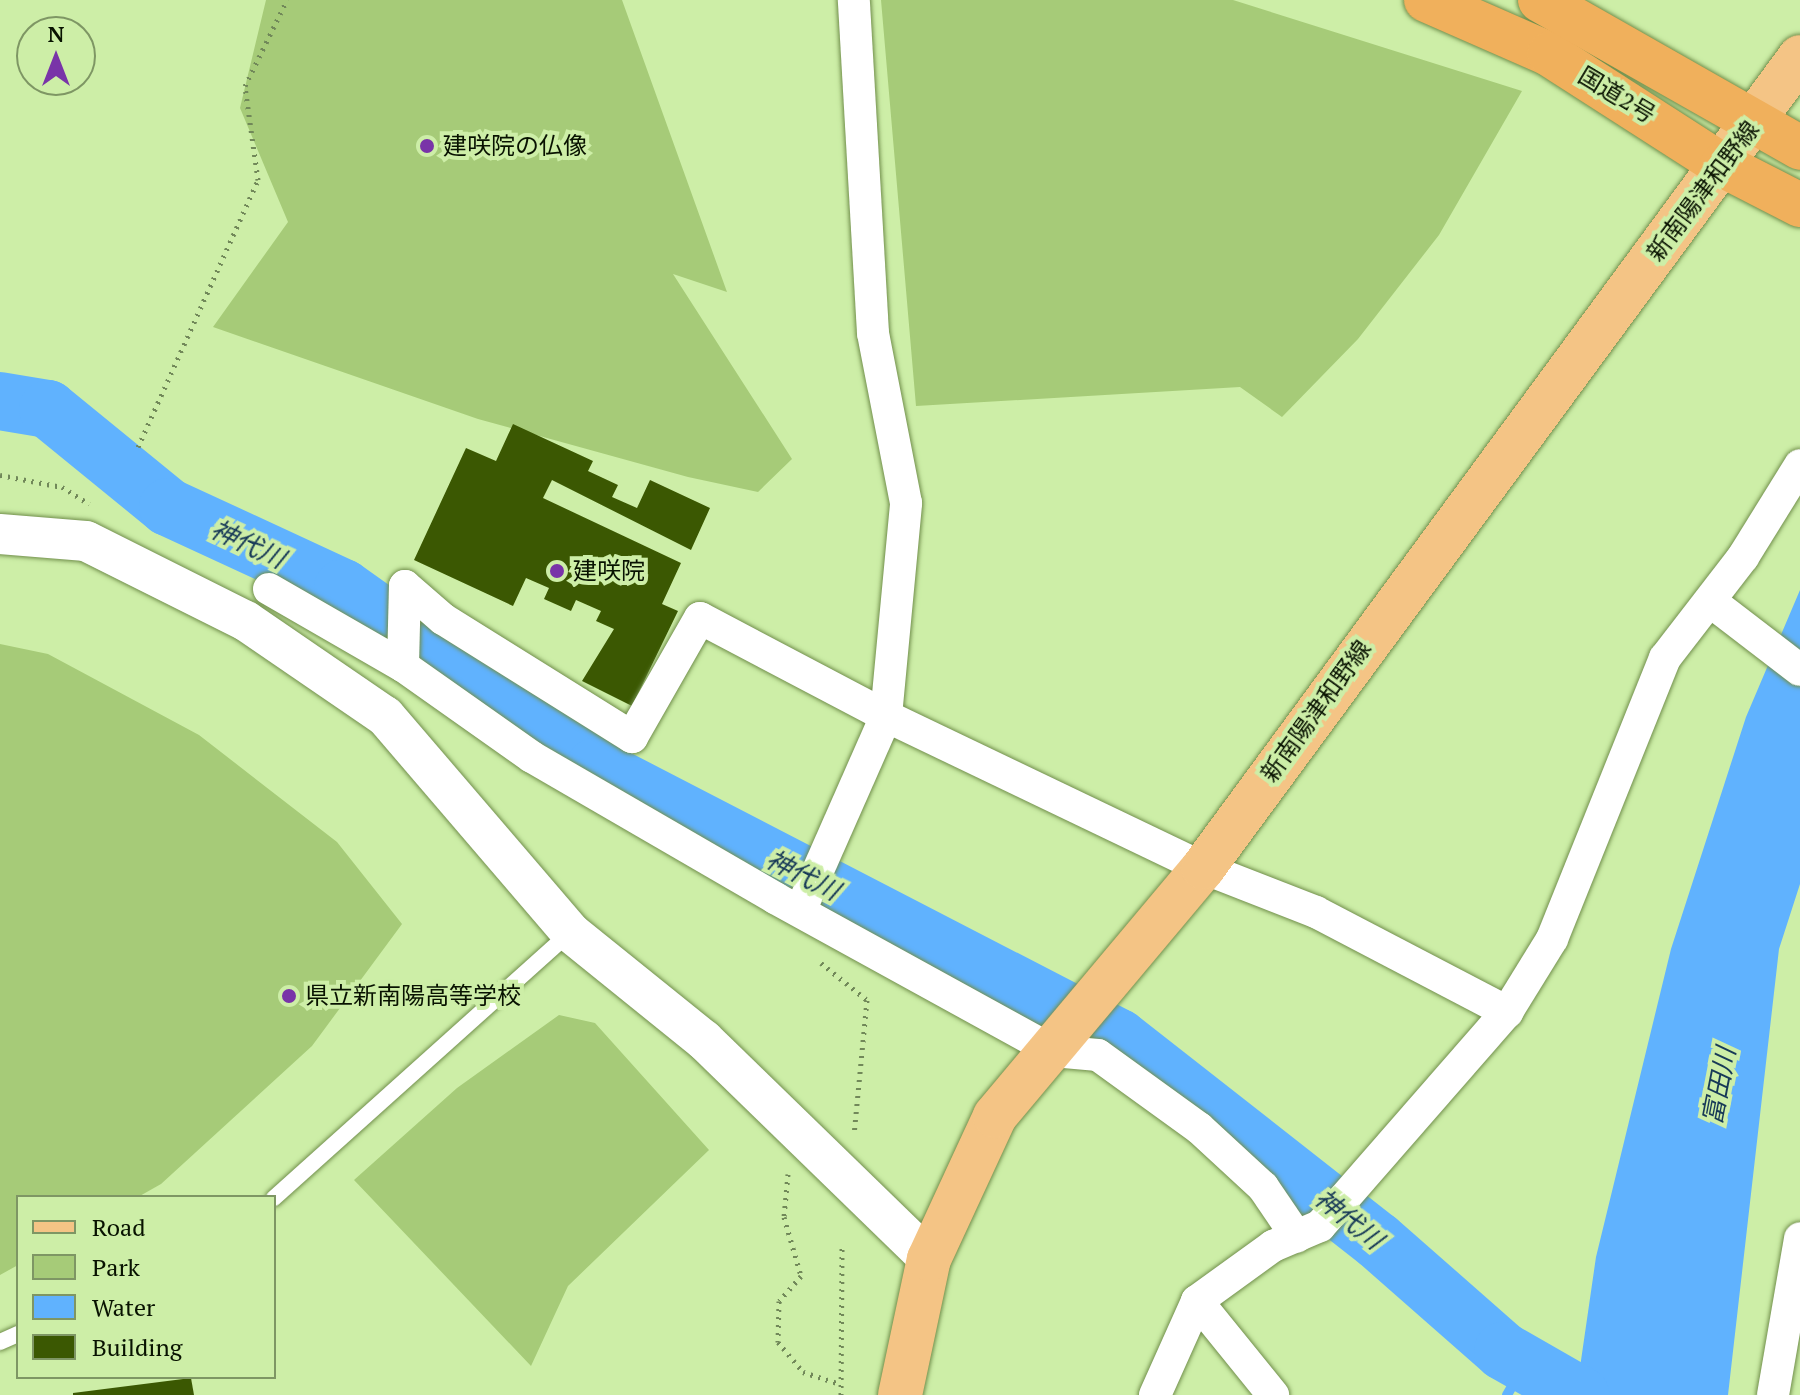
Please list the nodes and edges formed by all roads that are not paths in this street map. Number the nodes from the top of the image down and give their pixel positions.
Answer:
1 (854, 0) edge
2 (1426, 0) edge
3 (1540, 0) edge
4 (1800, 57) edge
5 (1757, 119) junction
6 (1800, 148) edge
7 (1722, 165) junction
8 (1800, 205) edge
9 (1800, 465) edge
10 (0, 534) edge
11 (269, 589) dead end
12 (1710, 601) junction
13 (403, 666) junction
14 (1800, 670) edge
15 (886, 716) junction
16 (1203, 868) junction
17 (801, 909) junction
18 (570, 932) junction
19 (1507, 1012) junction
20 (1061, 1042) junction
21 (276, 1196) edge
22 (1309, 1232) junction
23 (1800, 1238) edge
24 (929, 1259) junction
25 (1197, 1301) junction
26 (900, 1395) edge
27 (1155, 1395) edge
28 (1273, 1395) edge
29 (1773, 1395) edge

1 - 15 street
2 - 7 highway, 国道2号
3 - 5 highway, 国道2号
4 - 5 main road, 新南陽津和野線
5 - 6 highway, 国道2号
5 - 7 main road, 新南陽津和野線
7 - 8 highway, 国道2号
7 - 16 main road, 新南陽津和野線
9 - 12 street
10 - 18 street
11 - 13 street
12 - 14 street
12 - 19 street
13 - 15 street
13 - 17 street
15 - 16 street
15 - 17 street
16 - 19 street
16 - 20 main road, 新南陽津和野線
17 - 20 street
18 - 21 lane
18 - 24 street
19 - 22 street
20 - 22 street
20 - 24 main road, 新南陽津和野線
22 - 25 street
23 - 29 street
24 - 26 main road, 新南陽津和野線
25 - 27 street
25 - 28 street

